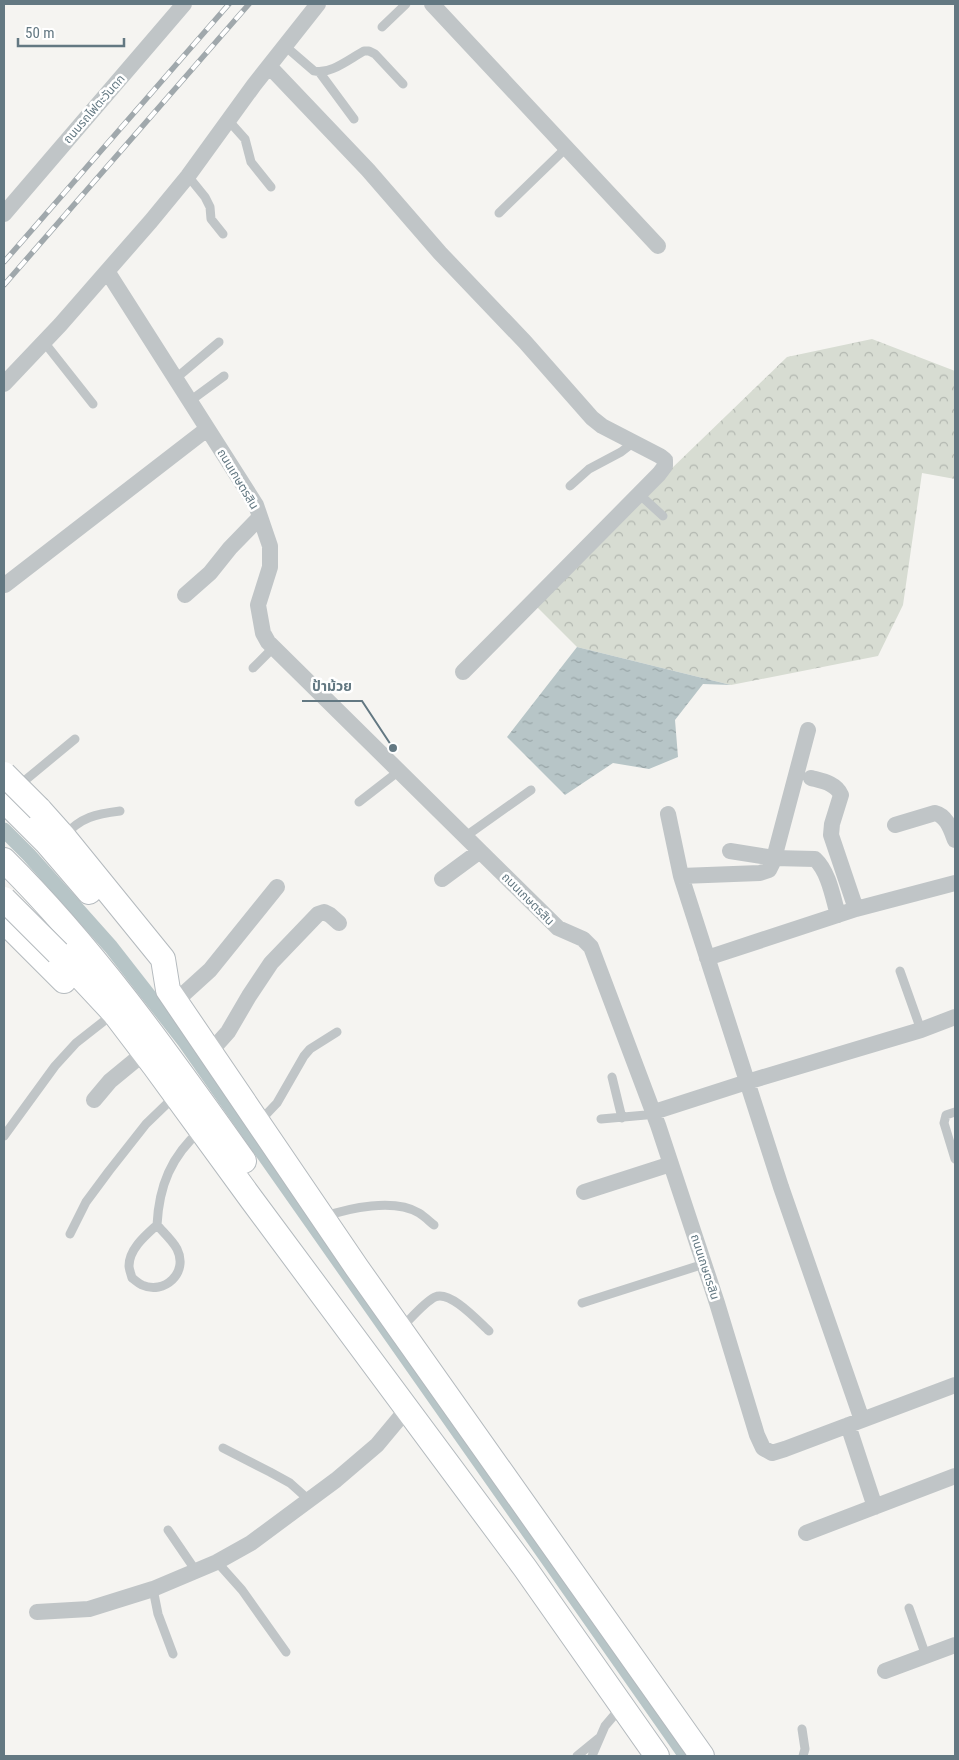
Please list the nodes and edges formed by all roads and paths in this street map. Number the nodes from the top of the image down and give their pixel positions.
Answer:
1 (184, 4) edge
2 (318, 4) edge
3 (406, 4) edge
4 (432, 4) edge
5 (382, 27) dead end
6 (285, 46) junction
7 (269, 66) junction
8 (320, 73) junction
9 (403, 84) dead end
10 (354, 119) dead end
11 (228, 120) junction
12 (566, 148) junction
13 (188, 176) junction
14 (271, 188) dead end
15 (499, 213) dead end
16 (4, 214) edge
17 (222, 234) dead end
18 (658, 246) dead end
19 (107, 271) junction
20 (44, 342) junction
21 (219, 342) dead end
22 (224, 376) dead end
23 (175, 379) junction
24 (4, 384) edge
25 (190, 401) junction
26 (93, 404) dead end
27 (207, 429) junction
28 (634, 442) junction
29 (570, 486) dead end
30 (639, 494) junction
31 (663, 516) dead end
32 (260, 517) junction
33 (5, 585) edge
34 (185, 595) dead end
35 (273, 648) junction
36 (253, 668) dead end
37 (463, 672) dead end
38 (808, 730) dead end
39 (75, 739) dead end
40 (399, 771) junction
41 (810, 778) dead end
42 (7, 790) edge
43 (531, 790) dead end
44 (359, 802) dead end
45 (120, 811) dead end
46 (668, 814) dead end
47 (895, 825) dead end
48 (466, 836) junction
49 (64, 837) junction
50 (955, 840) edge
51 (480, 851) junction
52 (730, 851) dead end
53 (774, 858) junction
54 (4, 860) edge
55 (681, 876) junction
56 (442, 879) dead end
57 (955, 883) edge
58 (277, 887) dead end
59 (39, 897) junction
60 (4, 899) edge
61 (856, 909) junction
62 (838, 915) junction
63 (339, 923) dead end
64 (6, 928) edge
65 (707, 958) junction
66 (900, 971) dead end
67 (172, 995) junction
68 (955, 1017) edge
69 (107, 1018) junction
70 (921, 1030) junction
71 (337, 1032) dead end
72 (211, 1050) junction
73 (140, 1056) junction
74 (612, 1077) dead end
75 (747, 1082) junction
76 (176, 1095) junction
77 (94, 1100) dead end
78 (654, 1112) junction
79 (955, 1112) edge
80 (622, 1118) junction
81 (601, 1120) dead end
82 (259, 1122) junction
83 (201, 1130) junction
84 (4, 1136) edge
85 (955, 1159) edge
86 (671, 1164) junction
87 (242, 1187) junction
88 (584, 1192) dead end
89 (323, 1218) junction
90 (157, 1225) junction
91 (434, 1226) dead end
92 (70, 1234) dead end
93 (704, 1264) junction
94 (582, 1303) dead end
95 (400, 1329) junction
96 (489, 1331) dead end
97 (955, 1385) edge
98 (406, 1409) junction
99 (855, 1423) junction
100 (223, 1448) dead end
101 (955, 1476) edge
102 (309, 1500) junction
103 (875, 1506) junction
104 (168, 1530) dead end
105 (806, 1533) dead end
106 (217, 1562) junction
107 (196, 1571) junction
108 (153, 1589) junction
109 (909, 1608) dead end
110 (36, 1612) dead end
111 (955, 1645) edge
112 (286, 1652) dead end
113 (173, 1654) dead end
114 (926, 1656) junction
115 (885, 1671) dead end
116 (622, 1706) junction
117 (802, 1729) dead end
118 (599, 1738) junction
119 (577, 1756) edge
120 (592, 1756) edge
121 (657, 1756) edge
122 (702, 1756) edge
123 (802, 1756) edge

1 - 16 street, ถนนรถไฟตะวันตก
2 - 6 street
3 - 5 lane
4 - 12 street
6 - 7 street
6 - 8 lane
7 - 11 street
7 - 28 street
8 - 9 lane
8 - 10 lane
11 - 13 street
11 - 14 lane
12 - 15 lane
12 - 18 street
13 - 17 lane
13 - 19 street
19 - 20 street
19 - 23 street, ถนนเกษตรสิน
20 - 24 street
20 - 26 lane
21 - 23 lane
22 - 25 lane
23 - 25 street, ถนนเกษตรสิน
25 - 27 street, ถนนเกษตรสิน
27 - 32 street, ถนนเกษตรสิน
27 - 33 street
28 - 29 lane
28 - 30 street
30 - 31 lane
30 - 37 street
32 - 34 street
32 - 35 street, ถนนเกษตรสิน
35 - 36 lane
35 - 40 street, ถนนเกษตรสิน
38 - 53 street
39 - 42 lane
40 - 44 lane
40 - 48 street, ถนนเกษตรสิน
41 - 61 street
42 - 49 street, bridge
42 - 67 street
43 - 48 lane
45 - 49 lane
46 - 55 street
47 - 50 street
48 - 51 street, ถนนเกษตรสิน
49 - 67 street
51 - 56 street
51 - 78 street, ถนนเกษตรสิน
52 - 53 street
53 - 55 street
53 - 62 street
54 - 59 street
55 - 65 street
57 - 61 street
58 - 67 street
59 - 64 street
59 - 87 street
60 - 69 street, bridge
61 - 62 street
62 - 65 street
63 - 72 street
64 - 69 street
65 - 75 street
66 - 70 lane
67 - 72 street
68 - 70 street
69 - 73 street
69 - 84 lane
70 - 75 street
71 - 82 lane
72 - 82 street
73 - 76 street
73 - 77 street
74 - 80 lane
75 - 78 street
75 - 99 street
76 - 83 street
76 - 92 lane
78 - 80 lane
78 - 86 street, ถนนเกษตรสิน
79 - 85 lane
80 - 81 lane
82 - 89 street
83 - 87 street
83 - 90 lane
86 - 88 street
86 - 93 street, ถนนเกษตรสิน
87 - 98 street
89 - 91 lane
89 - 95 street
90 - 90 lane
93 - 94 lane
93 - 99 street, ถนนเกษตรสิน
95 - 96 lane
95 - 122 street
97 - 99 street, ถนนเกษตรสิน
98 - 102 street
98 - 116 street
99 - 103 street
100 - 102 lane
101 - 103 street
102 - 106 street
103 - 105 street
104 - 107 lane
106 - 107 street
106 - 112 lane
107 - 108 street
108 - 110 street
108 - 113 lane
109 - 114 lane
111 - 114 street
114 - 115 street
116 - 118 lane
116 - 121 street
117 - 123 lane
118 - 119 lane
118 - 120 lane

